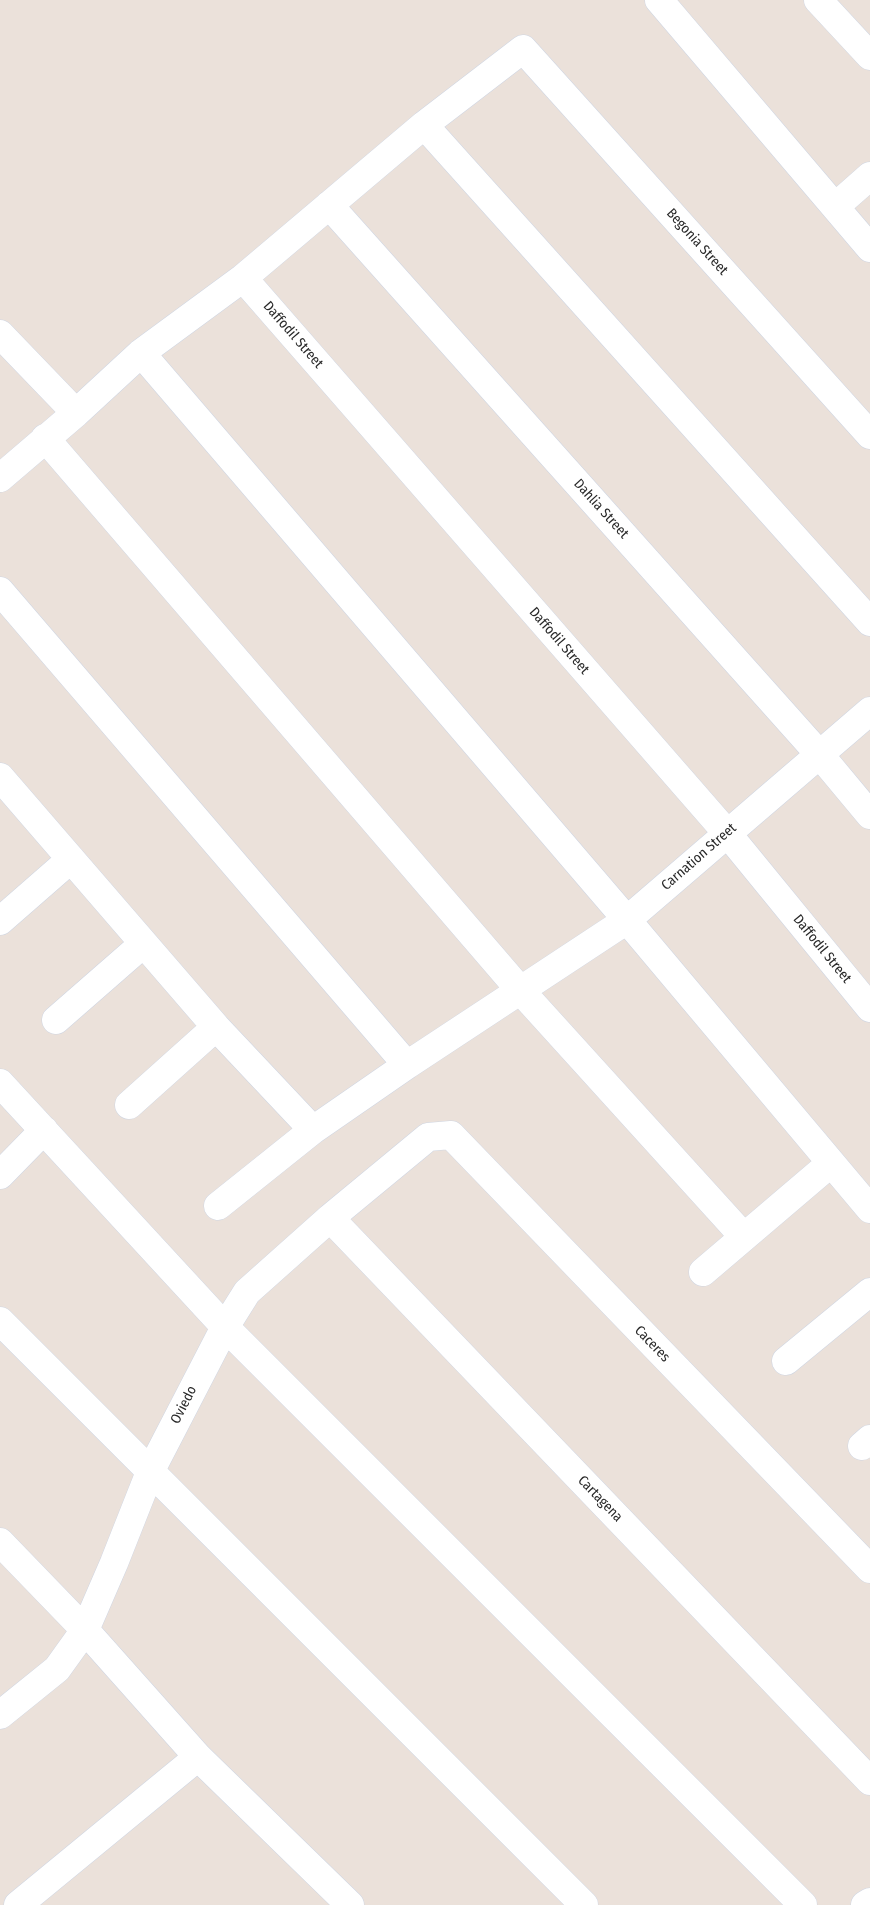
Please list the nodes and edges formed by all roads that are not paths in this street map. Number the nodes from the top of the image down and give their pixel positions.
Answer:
1 (658, 0) edge
2 (823, 1) edge
3 (870, 56) edge
4 (424, 125) junction
5 (870, 176) edge
6 (329, 205) junction
7 (836, 206) junction
8 (870, 248) edge
9 (242, 278) junction
10 (0, 334) edge
11 (141, 352) junction
12 (76, 413) junction
13 (870, 435) edge
14 (45, 438) junction
15 (0, 478) edge
16 (0, 591) edge
17 (870, 622) edge
18 (870, 711) edge
19 (820, 755) junction
20 (0, 777) edge
21 (870, 815) edge
22 (727, 833) junction
23 (71, 860) junction
24 (627, 920) junction
25 (0, 921) edge
26 (143, 944) junction
27 (520, 990) junction
28 (870, 1008) edge
29 (56, 1020) dead end
30 (216, 1027) junction
31 (406, 1065) junction
32 (0, 1083) edge
33 (129, 1105) dead end
34 (44, 1130) junction
35 (313, 1130) junction
36 (428, 1137) joint
37 (831, 1164) junction
38 (0, 1175) edge
39 (218, 1206) dead end
40 (870, 1209) edge
41 (330, 1218) junction
42 (744, 1237) junction
43 (703, 1272) dead end
44 (870, 1292) edge
45 (0, 1321) edge
46 (225, 1327) junction
47 (786, 1362) dead end
48 (150, 1472) junction
49 (0, 1542) edge
50 (870, 1569) edge
51 (85, 1630) junction
52 (0, 1715) edge
53 (198, 1757) junction
54 (870, 1781) edge
55 (335, 1900) edge
56 (870, 1902) edge
57 (18, 1905) edge
58 (584, 1905) edge
59 (803, 1905) edge
60 (865, 1905) edge

1 - 7 street
2 - 3 street
4 - 6 street
4 - 13 street, Begonia Street
4 - 17 street
5 - 7 street
6 - 9 street
6 - 19 street, Dahlia Street
7 - 8 street
9 - 11 street
9 - 22 street, Daffodil Street
10 - 12 street
11 - 12 street
11 - 24 street
12 - 14 street
14 - 15 street
14 - 27 street
16 - 31 street
18 - 19 street, Carnation Street
19 - 21 street, Dahlia Street
19 - 22 street, Carnation Street
20 - 23 street
22 - 24 street, Carnation Street
22 - 28 street, Daffodil Street
23 - 25 street
23 - 26 street
24 - 27 street, Carnation Street
24 - 37 street
26 - 29 street
26 - 30 street
27 - 31 street, Carnation Street
27 - 42 street
30 - 33 street
30 - 35 street
31 - 35 street, Carnation Street
32 - 34 street
34 - 38 street
34 - 46 street
35 - 39 street, Carnation Street
36 - 41 street, Oviedo
36 - 50 street, Caceres
37 - 40 street
37 - 42 street
41 - 46 street, Oviedo
41 - 54 street, Cartagena
42 - 43 street
44 - 47 street
45 - 48 street
46 - 48 street, Oviedo
46 - 59 street
48 - 51 street, Oviedo
48 - 58 street
49 - 51 street
51 - 52 street, Oviedo
51 - 53 street
53 - 55 street
53 - 57 street
56 - 60 street

